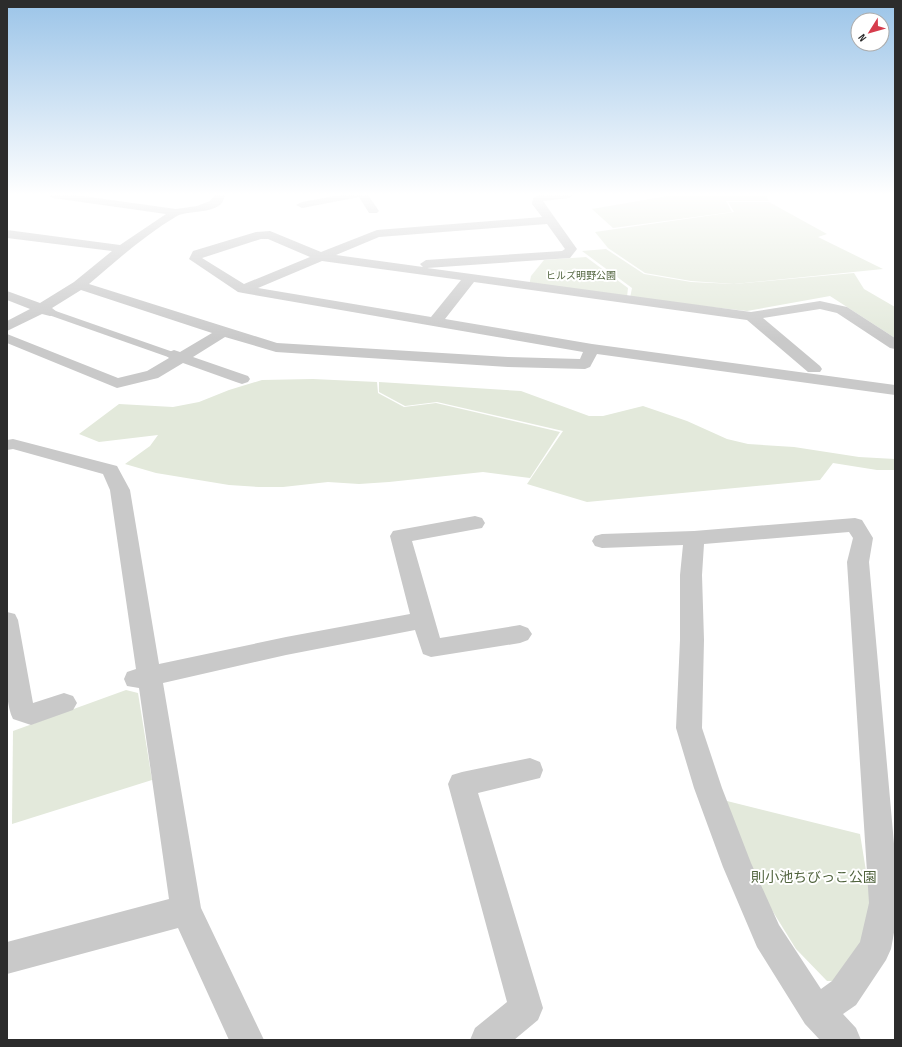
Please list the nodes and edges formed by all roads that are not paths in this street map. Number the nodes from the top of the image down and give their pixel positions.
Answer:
1 (78, 244) edge
2 (131, 244) edge
3 (231, 244) edge
4 (291, 244) edge
5 (354, 244) edge
6 (567, 244) edge
7 (122, 250) junction
8 (321, 257) junction
9 (392, 268) junction
10 (469, 279) junction
11 (79, 285) junction
12 (243, 289) junction
13 (7, 295) edge
14 (46, 311) junction
15 (751, 316) junction
16 (435, 322) junction
17 (7, 328) edge
18 (224, 332) junction
19 (7, 338) edge
20 (895, 346) edge
21 (592, 349) junction
22 (177, 356) junction
23 (814, 369) dead end
24 (242, 378) dead end
25 (895, 390) edge
26 (7, 445) edge
27 (475, 523) dead end
28 (694, 538) junction
29 (602, 541) dead end
30 (7, 620) edge
31 (423, 620) junction
32 (520, 634) dead end
33 (142, 677) junction
34 (64, 703) dead end
35 (530, 770) dead end
36 (186, 910) junction
37 (7, 958) edge
38 (817, 1012) junction
39 (247, 1040) edge
40 (487, 1040) edge
41 (844, 1040) edge

1 - 7 street
2 - 7 street
3 - 12 street
4 - 8 street
5 - 8 street
6 - 9 street
7 - 11 street
8 - 9 street
8 - 12 street
9 - 10 street
10 - 15 street
10 - 16 street
11 - 14 street
11 - 18 street
12 - 16 street
13 - 14 street
14 - 17 street
14 - 22 street
15 - 20 street
15 - 23 street
16 - 21 street
18 - 21 street
18 - 22 street
19 - 22 street
21 - 25 street
22 - 24 street
26 - 33 street
27 - 31 street
28 - 29 street
28 - 38 street
28 - 38 street
30 - 34 street
31 - 32 street
31 - 33 street
33 - 36 street
35 - 40 street
36 - 37 street
36 - 39 street
38 - 41 street

